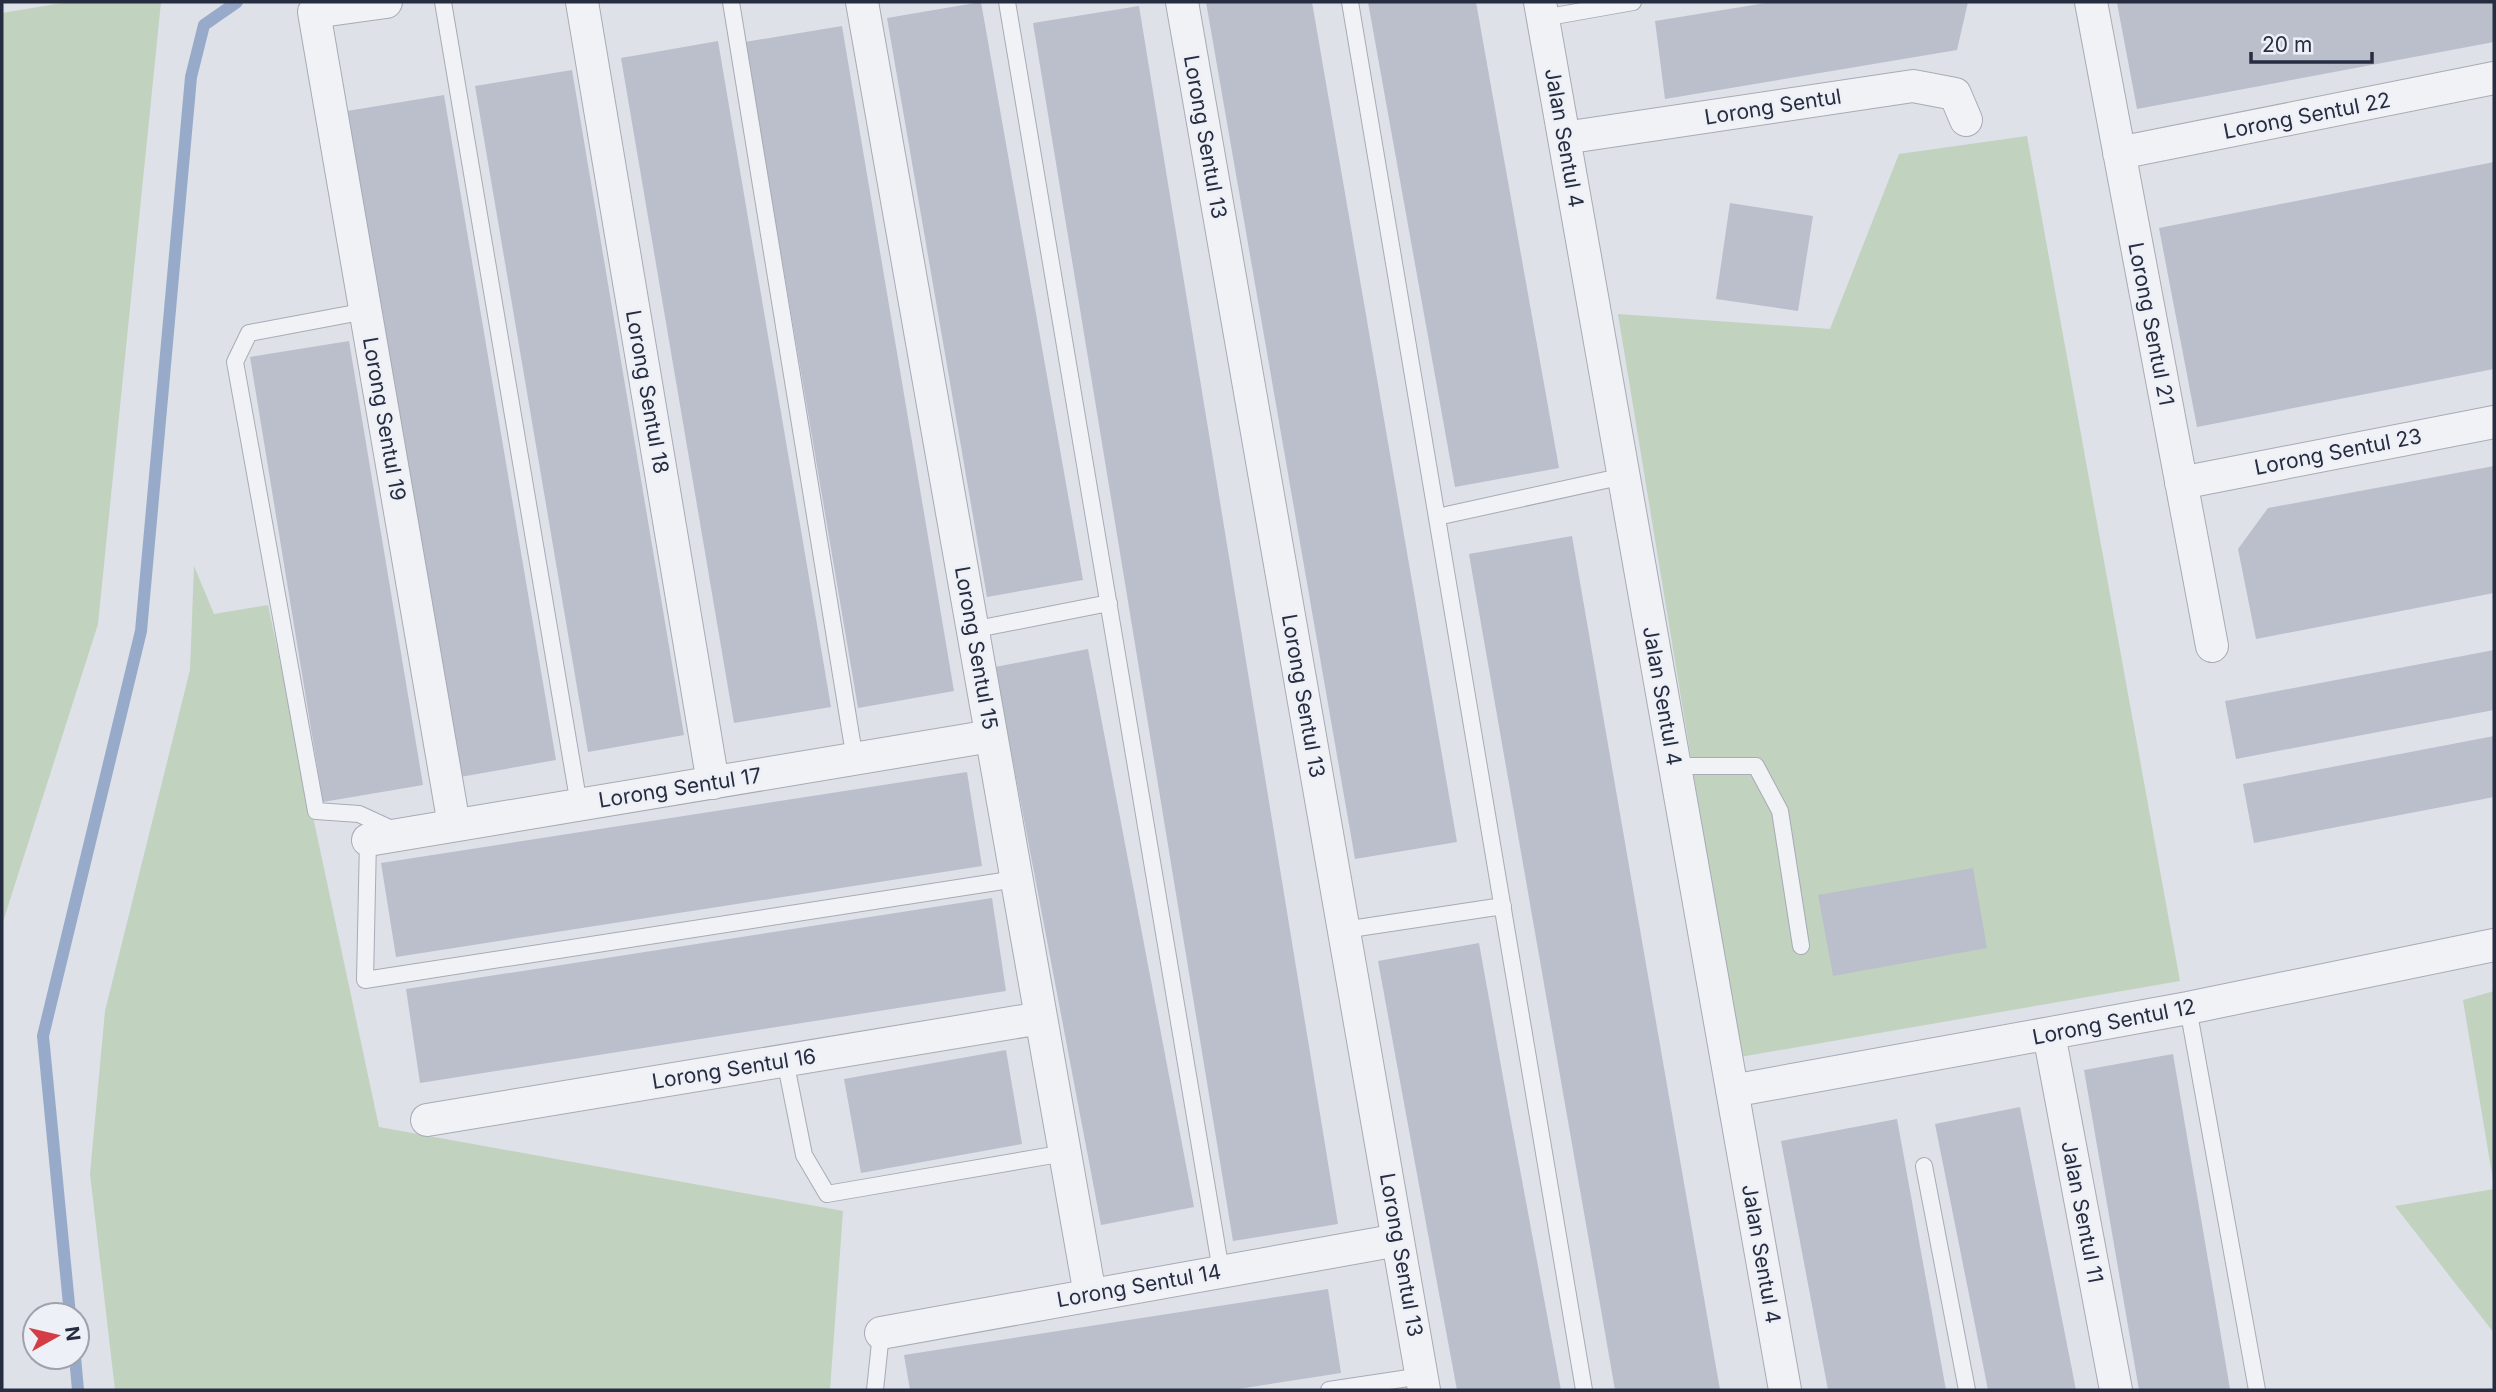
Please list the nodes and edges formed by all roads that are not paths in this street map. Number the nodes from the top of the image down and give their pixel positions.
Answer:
1 (386, 2) edge
2 (443, 2) edge
3 (582, 2) edge
4 (731, 2) edge
5 (862, 2) edge
6 (1007, 2) edge
7 (1182, 2) edge
8 (1350, 2) edge
9 (1633, 2) edge
10 (2091, 2) edge
11 (1542, 10) edge
12 (2494, 78) edge
13 (1966, 120) dead end
14 (1564, 138) junction
15 (2119, 153) junction
16 (366, 311) junction
17 (2494, 422) edge
18 (1623, 476) junction
19 (2181, 483) junction
20 (1437, 517) junction
21 (1109, 603) junction
22 (972, 630) junction
23 (2212, 646) dead end
24 (991, 736) junction
25 (855, 760) junction
26 (1675, 766) junction
27 (713, 783) junction
28 (579, 805) junction
29 (454, 825) junction
30 (403, 834) junction
31 (368, 839) joint
32 (1016, 879) junction
33 (1503, 906) junction
34 (1343, 930) junction
35 (2494, 945) edge
36 (1801, 946) dead end
37 (2188, 1008) junction
38 (1041, 1018) junction
39 (2049, 1034) junction
40 (785, 1060) junction
41 (1732, 1091) junction
42 (427, 1120) dead end
43 (1065, 1153) junction
44 (1924, 1166) dead end
45 (1398, 1240) junction
46 (1221, 1271) junction
47 (1090, 1295) junction
48 (881, 1332) joint
49 (1423, 1383) edge
50 (875, 1390) edge
51 (1329, 1390) edge
52 (1584, 1390) edge
53 (1785, 1390) edge
54 (1967, 1390) edge
55 (2116, 1390) edge
56 (2257, 1390) edge

1 - 16 street, Lorong Sentul 19
2 - 28 lane
3 - 27 street, Lorong Sentul 18
4 - 25 lane
5 - 22 street, Lorong Sentul 15
6 - 21 lane
7 - 34 street, Lorong Sentul 13
8 - 20 lane
9 - 11 lane
10 - 15 street, Lorong Sentul 21
11 - 14 street, Jalan Sentul 4
12 - 15 street, Lorong Sentul 22
13 - 14 street, Lorong Sentul
14 - 18 street, Jalan Sentul 4
15 - 19 street, Lorong Sentul 21
16 - 29 street, Lorong Sentul 19
16 - 30 lane
17 - 19 street, Lorong Sentul 23
18 - 20 lane
18 - 26 street, Jalan Sentul 4
19 - 23 street, Lorong Sentul 21
20 - 33 lane
21 - 22 lane
21 - 46 lane
22 - 24 street, Lorong Sentul 15
24 - 25 street, Lorong Sentul 17
24 - 32 street, Lorong Sentul 15
25 - 27 street, Lorong Sentul 17
26 - 36 lane
26 - 41 street, Jalan Sentul 4
27 - 28 street, Lorong Sentul 17
28 - 29 street, Lorong Sentul 17
29 - 30 street, Lorong Sentul 17
30 - 31 street, Lorong Sentul 17
31 - 32 lane
32 - 38 street, Lorong Sentul 15
33 - 34 lane
33 - 52 lane
34 - 45 street, Lorong Sentul 13
35 - 37 street, Lorong Sentul 12
37 - 39 street, Lorong Sentul 12
37 - 56 lane
38 - 40 street, Lorong Sentul 16
38 - 43 street, Lorong Sentul 15
39 - 41 street, Lorong Sentul 12
39 - 55 street, Jalan Sentul 11
40 - 42 street, Lorong Sentul 16
40 - 43 lane
41 - 53 street, Jalan Sentul 4
43 - 47 street, Lorong Sentul 15
44 - 54 lane
45 - 46 street, Lorong Sentul 14
45 - 49 street, Lorong Sentul 13
46 - 47 street, Lorong Sentul 14
47 - 48 street, Lorong Sentul 14
48 - 50 lane
49 - 51 lane

